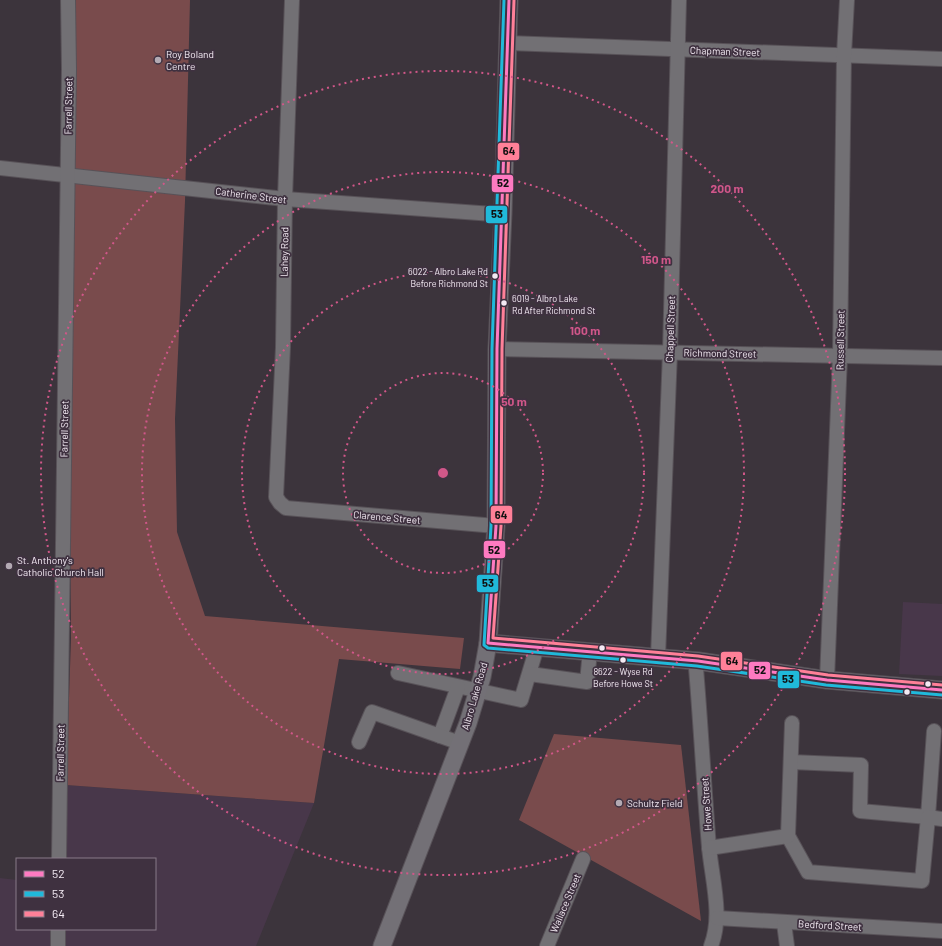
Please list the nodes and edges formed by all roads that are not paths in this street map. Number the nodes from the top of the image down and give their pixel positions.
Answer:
1 (68, 0) edge
2 (292, 0) edge
3 (509, 0) edge
4 (679, 0) edge
5 (847, 0) edge
6 (508, 43) junction
7 (678, 49) junction
8 (844, 56) junction
9 (942, 59) edge
10 (0, 168) edge
11 (66, 175) junction
12 (285, 200) junction
13 (503, 213) junction
14 (497, 349) junction
15 (670, 352) junction
16 (840, 356) junction
17 (942, 358) edge
18 (280, 503) joint
19 (496, 526) junction
20 (488, 643) junction
21 (537, 647) junction
22 (590, 651) junction
23 (658, 657) junction
24 (698, 661) junction
25 (398, 673) dead end
26 (530, 674) junction
27 (828, 680) junction
28 (458, 687) junction
29 (942, 690) edge
30 (478, 691) junction
31 (792, 723) dead end
32 (934, 731) dead end
33 (440, 736) junction
34 (359, 742) dead end
35 (460, 743) junction
36 (791, 762) junction
37 (928, 818) junction
38 (942, 819) edge
39 (788, 836) junction
40 (709, 848) junction
41 (58, 858) edge
42 (583, 859) dead end
43 (717, 918) junction
44 (784, 923) junction
45 (58, 930) edge
46 (942, 931) edge
47 (58, 946) edge
48 (382, 946) edge
49 (546, 946) edge
50 (711, 946) edge
51 (787, 946) edge

1 - 11 street, Farrell Street
2 - 12 street, Lahey Road
3 - 6 main road, Albro Lake Road
4 - 7 street, Chappell Street
5 - 8 street, Russell Street
6 - 7 street, Chapman Street
6 - 13 main road, Albro Lake Road
7 - 8 street, Chapman Street
7 - 15 street, Chappell Street
8 - 9 street, Chapman Street
8 - 16 street, Russell Street
10 - 11 street, Catherine Street
11 - 12 street, Catherine Street
11 - 41 street, Farrell Street
12 - 13 street, Catherine Street
12 - 18 street, Lahey Road
13 - 14 main road, Albro Lake Road
14 - 15 street, Richmond Street
14 - 19 main road, Albro Lake Road
15 - 16 street, Richmond Street
15 - 23 street, Chappell Street
16 - 17 street, Richmond Street
16 - 27 street, Russell Street
18 - 19 street, Clarence Street
19 - 20 main road, Albro Lake Road
20 - 21 main road
20 - 30 main road, Albro Lake Road
21 - 22 main road
21 - 26 street
22 - 23 main road
22 - 26 street
23 - 24 main road
24 - 27 main road
24 - 40 street, Howe Street
25 - 28 street
26 - 30 street
27 - 29 main road
28 - 30 street
28 - 33 street
30 - 35 main road, Albro Lake Road
31 - 36 street
32 - 37 street
33 - 34 street
33 - 35 street
35 - 48 main road, Albro Lake Road
36 - 37 street
36 - 39 street
37 - 38 street
37 - 39 street
39 - 40 street
40 - 43 street, Howe Street
42 - 49 street, Wallace Street
43 - 44 street, Bedford Street
43 - 50 street, Howe Street
44 - 46 street, Bedford Street
44 - 51 street
45 - 47 street

